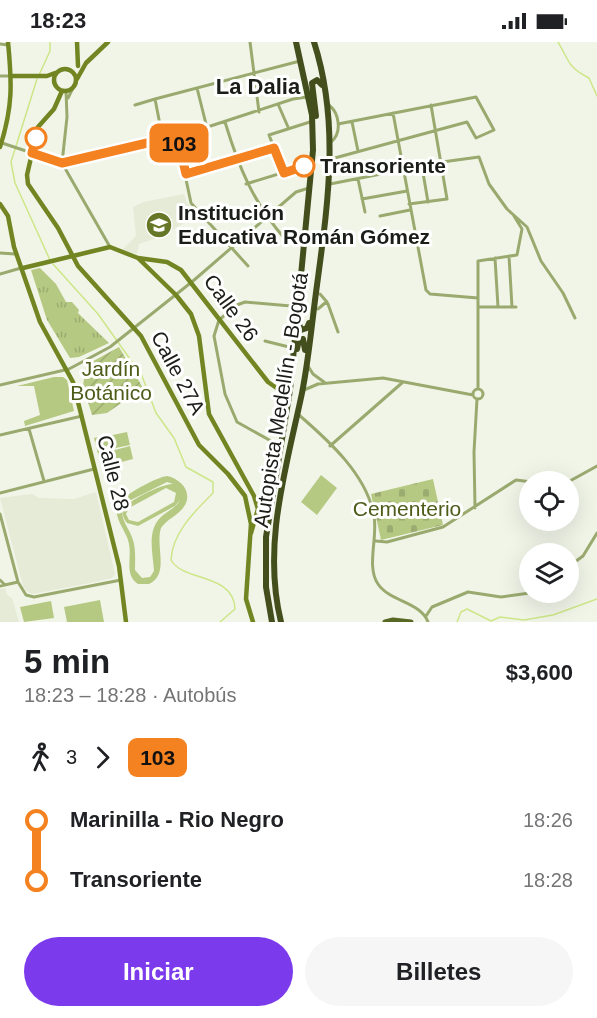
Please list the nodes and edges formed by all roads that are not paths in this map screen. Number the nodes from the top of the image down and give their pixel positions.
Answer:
1 (77, 42) edge
2 (108, 42) edge
3 (252, 42) edge
4 (297, 42) edge
5 (314, 42) edge
6 (0, 44) edge
7 (8, 44) edge
8 (302, 60) junction
9 (86, 63) junction
10 (78, 66) junction
11 (66, 69) junction
12 (58, 71) junction
13 (254, 72) junction
14 (0, 76) edge
15 (12, 76) junction
16 (46, 76) junction
17 (77, 78) junction
18 (54, 83) junction
19 (73, 88) junction
20 (197, 88) junction
21 (64, 91) junction
22 (309, 97) junction
23 (68, 98) junction
24 (155, 99) junction
25 (278, 104) junction
26 (327, 104) junction
27 (135, 105) dead end
28 (431, 105) junction
29 (259, 112) junction
30 (393, 113) junction
31 (225, 122) junction
32 (352, 122) junction
33 (313, 124) junction
34 (338, 124) junction
35 (288, 127) junction
36 (207, 128) junction
37 (435, 130) junction
38 (330, 133) junction
39 (177, 136) junction
40 (163, 140) junction
41 (397, 141) junction
42 (331, 142) junction
43 (0, 144) edge
44 (274, 148) junction
45 (358, 152) junction
46 (32, 153) junction
47 (236, 158) junction
48 (331, 159) junction
49 (442, 162) junction
50 (62, 163) junction
51 (313, 163) junction
52 (422, 167) junction
53 (402, 170) junction
54 (284, 173) junction
55 (186, 174) junction
56 (358, 179) junction
57 (246, 184) junction
58 (330, 184) junction
59 (311, 188) junction
60 (407, 191) junction
61 (362, 200) junction
62 (428, 201) junction
63 (0, 204) edge
64 (410, 204) junction
65 (410, 210) junction
66 (365, 212) dead end
67 (511, 213) junction
68 (380, 216) dead end
69 (267, 218) junction
70 (285, 239) dead end
71 (233, 246) junction
72 (110, 247) junction
73 (0, 253) edge
74 (17, 254) junction
75 (72, 255) junction
76 (509, 256) junction
77 (138, 258) junction
78 (495, 258) junction
79 (320, 265) junction
80 (248, 266) dead end
81 (23, 268) junction
82 (0, 274) edge
83 (193, 281) junction
84 (299, 290) junction
85 (320, 294) dead end
86 (176, 295) junction
87 (478, 298) junction
88 (328, 304) junction
89 (291, 306) dead end
90 (478, 307) junction
91 (498, 307) junction
92 (318, 309) dead end
93 (575, 318) dead end
94 (219, 320) junction
95 (135, 327) junction
96 (338, 332) dead end
97 (265, 341) dead end
98 (293, 349) junction
99 (307, 364) junction
100 (69, 369) junction
101 (404, 382) junction
102 (326, 383) junction
103 (0, 385) edge
104 (477, 389) junction
105 (289, 393) junction
106 (302, 394) junction
107 (473, 395) junction
108 (477, 399) junction
109 (297, 414) junction
110 (82, 416) junction
111 (29, 429) junction
112 (0, 435) edge
113 (280, 446) junction
114 (330, 446) junction
115 (597, 466) edge
116 (95, 469) junction
117 (579, 476) edge
118 (519, 480) edge
119 (44, 482) junction
120 (0, 493) edge
121 (475, 508) junction
122 (0, 514) edge
123 (1, 520) edge
124 (597, 533) edge
125 (251, 534) junction
126 (376, 542) junction
127 (579, 559) edge
128 (0, 580) edge
129 (121, 580) junction
130 (18, 582) junction
131 (5, 585) junction
132 (0, 586) edge
133 (519, 594) edge
134 (426, 616) junction
135 (403, 620) junction
136 (126, 622) edge
137 (252, 622) edge
138 (272, 622) edge
139 (281, 622) edge
140 (385, 622) edge
141 (395, 622) edge
142 (411, 622) edge
143 (428, 622) edge

1 - 10 main road
2 - 9 main road
3 - 13 street
4 - 8 highway, Autopista Medellín - Bogotá
5 - 26 highway, Autopista Medellín - Bogotá
6 - 7 street
7 - 15 main road
8 - 13 street
8 - 22 highway, Autopista Medellín - Bogotá
9 - 10 main road
9 - 17 main road
10 - 11 main road
10 - 17 street
11 - 12 main road
11 - 17 main road
12 - 16 main road
12 - 18 main road
13 - 20 street
13 - 29 street
14 - 15 street
15 - 16 main road
15 - 43 main road
16 - 18 main road
17 - 19 main road
18 - 21 main road
19 - 21 main road
19 - 23 street
20 - 24 street
20 - 36 street
21 - 23 street
21 - 46 main road, Calle 27A
22 - 25 street
22 - 33 highway, Autopista Medellín - Bogotá
23 - 50 street
24 - 27 street
24 - 40 street
25 - 29 street
25 - 35 street
26 - 34 street
26 - 38 highway, Autopista Medellín - Bogotá
28 - 30 street
28 - 37 street
28 - 37 street
29 - 31 street
30 - 32 street
30 - 41 street
31 - 36 street
31 - 47 street
32 - 34 street
32 - 45 street
33 - 35 street
33 - 38 highway
33 - 51 highway, Autopista Medellín - Bogotá
34 - 42 street
35 - 44 street
36 - 39 street
37 - 41 street
37 - 49 street
38 - 42 highway, Autopista Medellín - Bogotá
39 - 40 street
39 - 55 street
40 - 50 street
41 - 45 street
41 - 53 street
42 - 48 highway, Autopista Medellín - Bogotá
43 - 46 street
44 - 47 street
44 - 54 street
45 - 48 street
46 - 50 street
46 - 75 main road, Calle 27A
47 - 55 street
47 - 57 street
48 - 58 highway, Autopista Medellín - Bogotá
49 - 52 street
49 - 62 street
49 - 67 street
50 - 72 street
51 - 54 street
51 - 59 highway, Autopista Medellín - Bogotá
52 - 53 street
52 - 62 street
53 - 56 street
53 - 60 street
54 - 57 street
55 - 71 street
56 - 58 street
56 - 61 street
57 - 69 street
58 - 79 highway, Autopista Medellín - Bogotá
59 - 69 street
59 - 84 highway, Autopista Medellín - Bogotá
60 - 61 street
60 - 64 street
61 - 66 street
62 - 64 street
63 - 74 main road, Calle 28
64 - 65 street
65 - 68 street
65 - 87 street
67 - 76 street
67 - 93 street
69 - 70 street
69 - 71 street
71 - 80 street
71 - 83 street
72 - 75 main road
72 - 77 main road
73 - 74 street
74 - 81 main road, Calle 28
75 - 81 main road
75 - 95 main road, Calle 27A
76 - 78 street
76 - 91 street
77 - 83 main road, Calle 26
77 - 86 main road
78 - 87 street
78 - 91 street
79 - 84 highway
79 - 99 highway, Autopista Medellín - Bogotá
81 - 82 street
81 - 100 main road, Calle 28
83 - 86 street
83 - 94 main road, Calle 26
84 - 98 highway, Autopista Medellín - Bogotá
85 - 88 street
86 - 95 street
86 - 125 main road
87 - 90 street
88 - 92 street
88 - 96 street
89 - 94 street
90 - 91 street
90 - 104 street
94 - 105 main road, Calle 26
94 - 113 street
95 - 100 street
95 - 125 main road, Calle 27A
97 - 98 street
98 - 105 highway, Autopista Medellín - Bogotá
99 - 102 street
99 - 106 highway, Autopista Medellín - Bogotá
100 - 103 street
100 - 110 main road, Calle 28
101 - 102 street
101 - 107 street
101 - 114 street
102 - 106 street
104 - 107 street
104 - 108 street
105 - 106 highway
105 - 113 highway, Autopista Medellín - Bogotá
106 - 109 highway, Autopista Medellín - Bogotá
107 - 108 street
108 - 121 street
109 - 114 street
109 - 139 highway, Autopista Medellín - Bogotá
110 - 111 street
110 - 116 main road, Calle 28
111 - 112 street
111 - 119 street
113 - 138 highway, Autopista Medellín - Bogotá
114 - 126 street
115 - 117 street
116 - 119 street
116 - 129 main road, Calle 28
118 - 121 street
119 - 120 street
121 - 126 street
122 - 123 street
123 - 130 street
124 - 127 street
125 - 137 main road, Calle 27A
126 - 134 street
128 - 131 street
129 - 130 street
129 - 136 main road, Calle 28
130 - 131 street
131 - 132 street
133 - 134 street
134 - 143 street
135 - 140 main road
135 - 141 main road
135 - 142 main road

